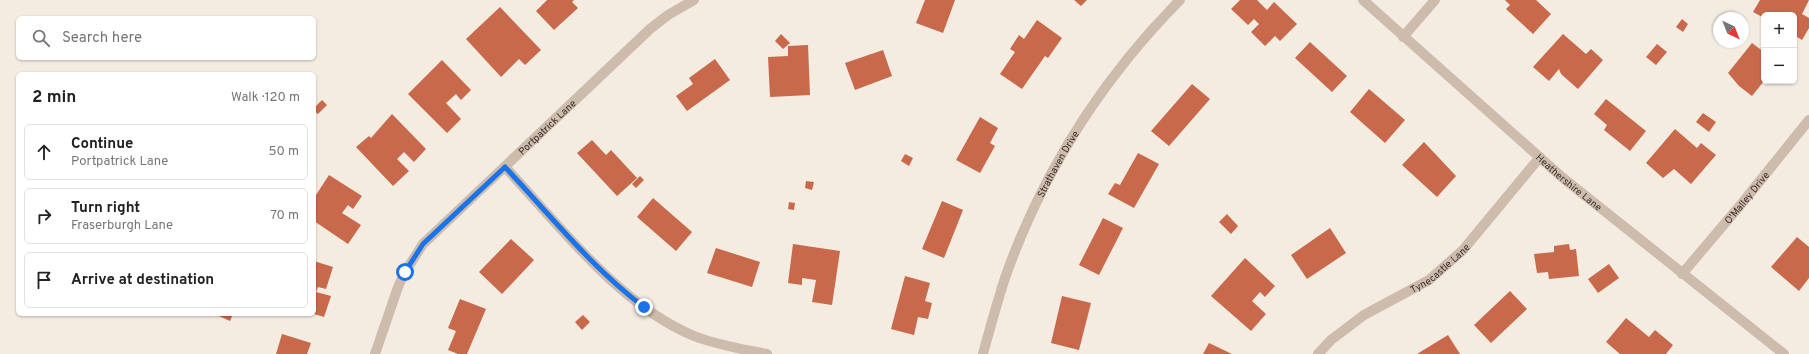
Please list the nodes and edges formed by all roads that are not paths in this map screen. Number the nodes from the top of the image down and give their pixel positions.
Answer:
1 (694, 0) edge
2 (1180, 0) edge
3 (1363, 0) edge
4 (1435, 0) edge
5 (1403, 36) junction
6 (1809, 120) edge
7 (1540, 158) junction
8 (505, 167) junction
9 (1682, 274) junction
10 (375, 354) edge
11 (767, 354) edge
12 (983, 354) edge
13 (1318, 354) edge
14 (1784, 354) edge

1 - 8 street, Portpatrick Lane
2 - 12 street, Strathaven Drive
3 - 5 street, Heathershire Lane
4 - 5 street
5 - 7 street, Heathershire Lane
6 - 9 street, O'Malley Drive
7 - 9 street, Heathershire Lane
7 - 13 street, Tynecastle Lane
8 - 10 street, Portpatrick Lane
8 - 11 street
9 - 14 street, Heathershire Lane

